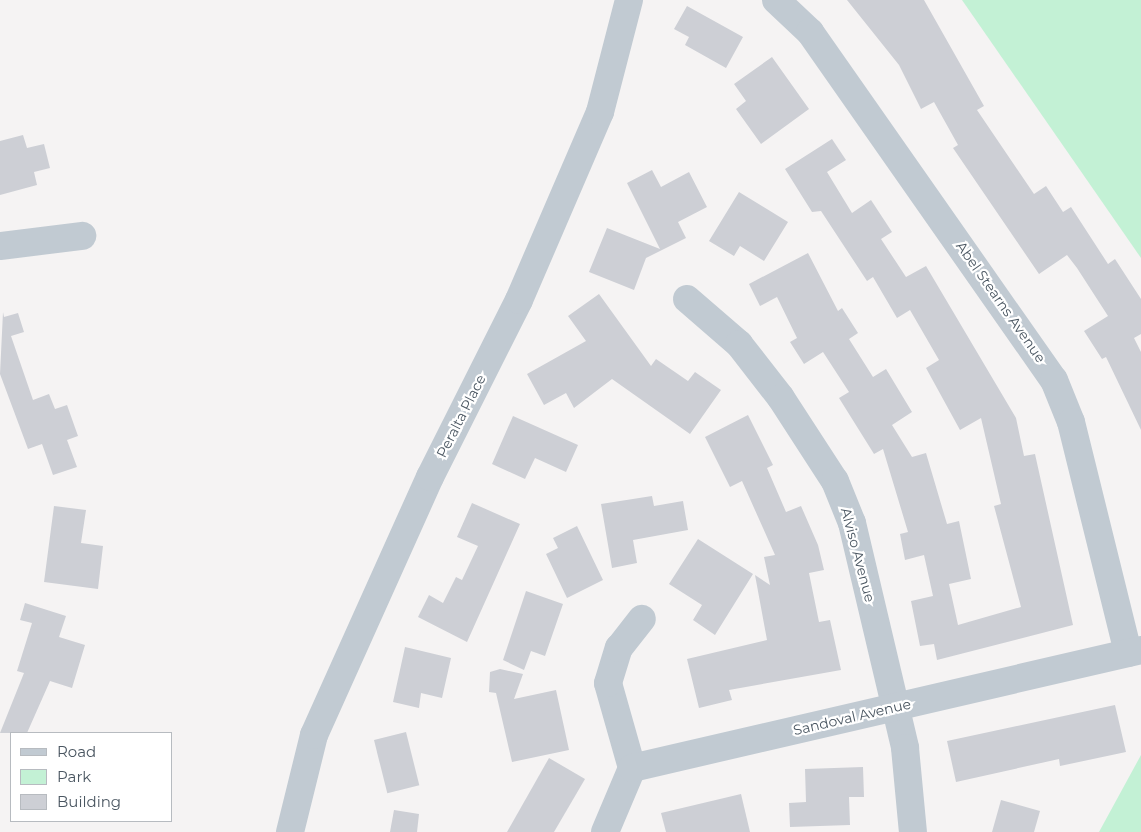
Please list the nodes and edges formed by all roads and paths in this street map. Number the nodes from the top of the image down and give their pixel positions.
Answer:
1 (629, 0) edge
2 (776, 0) edge
3 (82, 236) dead end
4 (0, 246) edge
5 (687, 299) dead end
6 (642, 619) dead end
7 (1134, 652) edge
8 (896, 707) junction
9 (632, 768) junction
10 (290, 832) edge
11 (605, 832) edge
12 (913, 832) edge

1 - 10 street, Peralta Place
2 - 7 street, Abel Stearns Avenue
3 - 4 street
5 - 8 street, Alviso Avenue
6 - 9 street
7 - 8 street, Sandoval Avenue
8 - 9 street, Sandoval Avenue
8 - 12 street, Alviso Avenue
9 - 11 street

